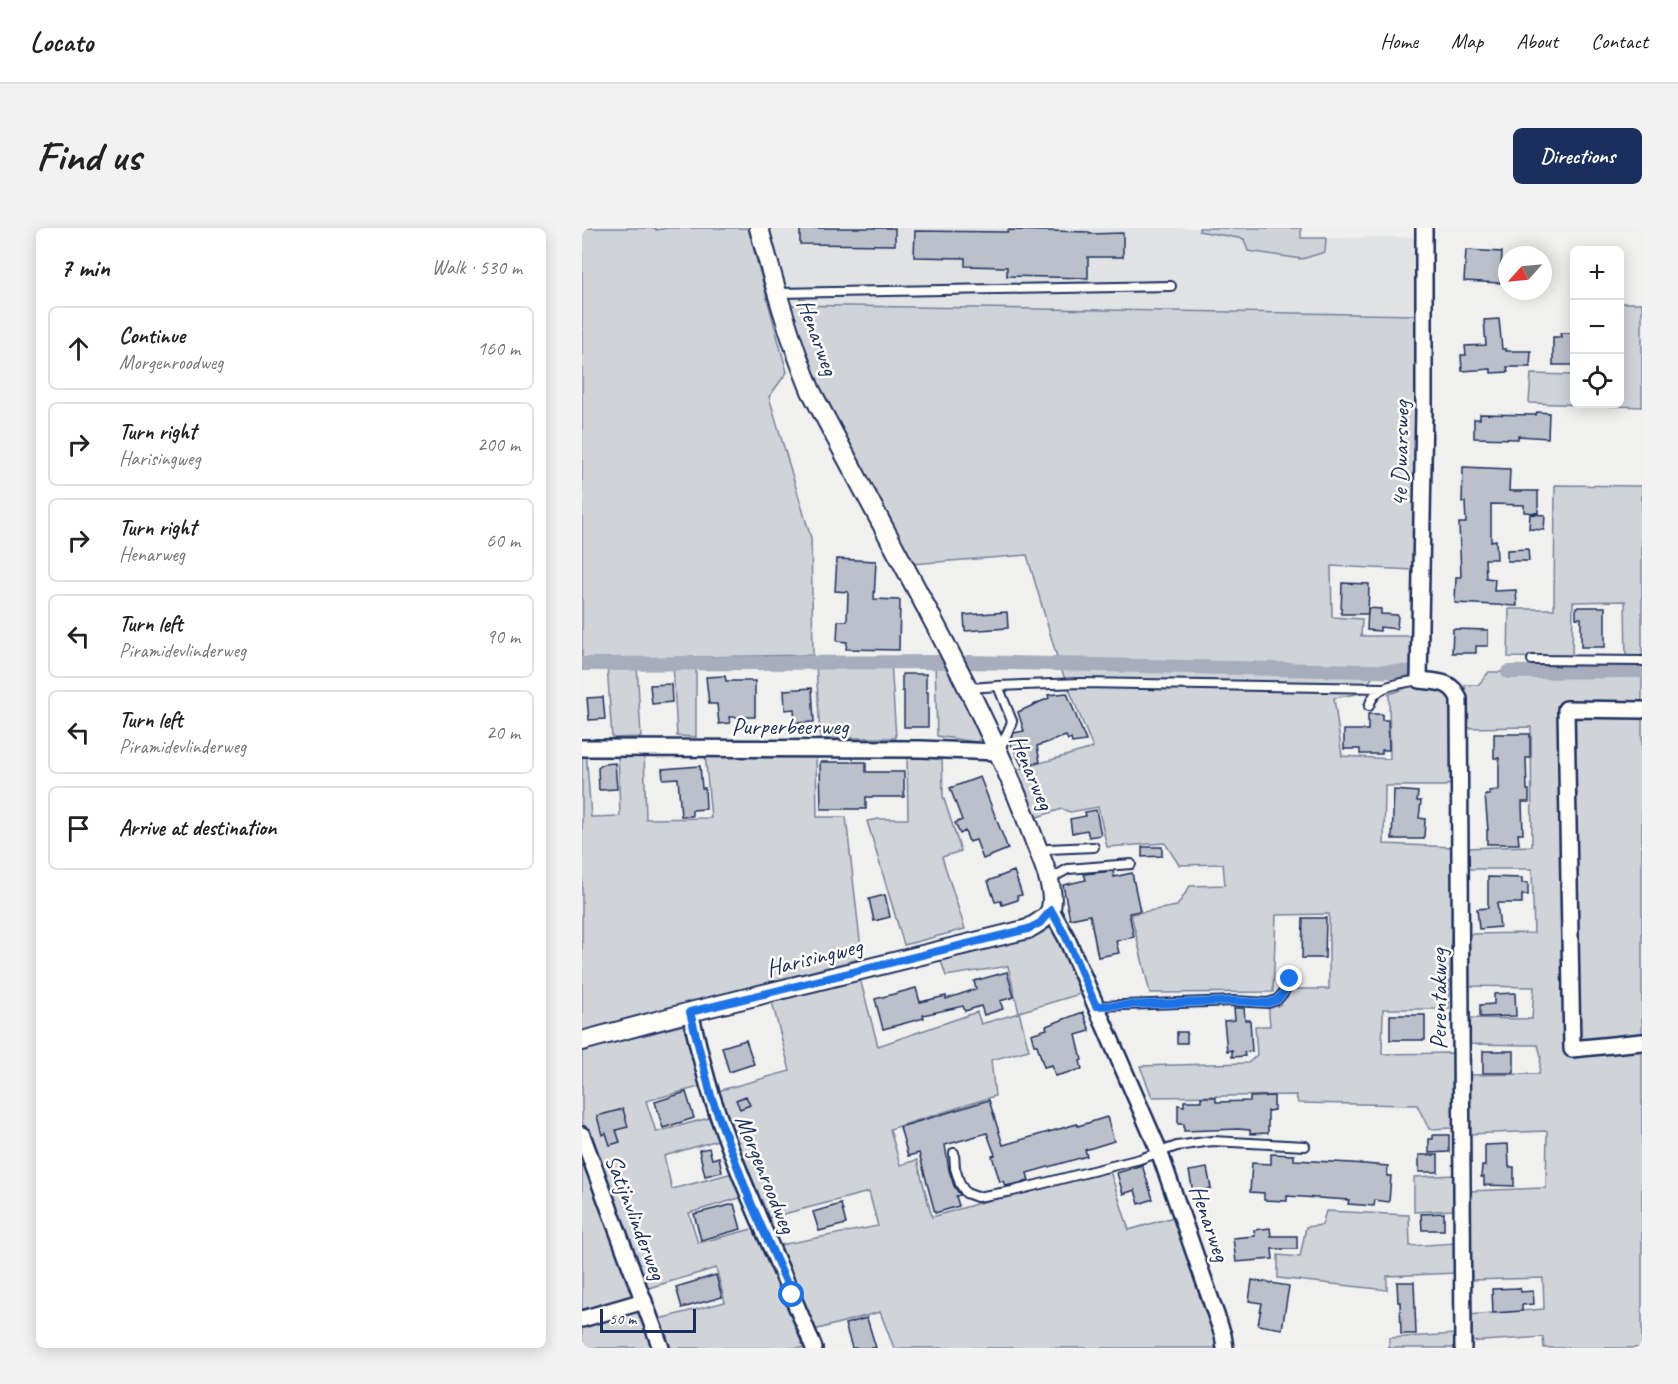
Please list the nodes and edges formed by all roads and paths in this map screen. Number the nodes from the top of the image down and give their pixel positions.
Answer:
1 (759, 228) edge
2 (1424, 228) edge
3 (1171, 286) dead end
4 (776, 293) junction
5 (1532, 660) dead end
6 (1642, 661) edge
7 (1419, 680) junction
8 (998, 686) junction
9 (968, 688) junction
10 (1382, 688) junction
11 (1369, 706) dead end
12 (1642, 710) edge
13 (582, 748) edge
14 (998, 752) junction
15 (1094, 847) dead end
16 (1039, 852) junction
17 (1131, 864) dead end
18 (1049, 879) junction
19 (1051, 910) junction
20 (1290, 979) dead end
21 (1096, 1006) junction
22 (690, 1012) junction
23 (582, 1041) edge
24 (1642, 1042) edge
25 (582, 1135) edge
26 (1305, 1146) dead end
27 (1159, 1151) junction
28 (954, 1153) dead end
29 (644, 1301) junction
30 (582, 1319) edge
31 (661, 1348) edge
32 (814, 1348) edge
33 (1225, 1348) edge
34 (1463, 1348) edge

1 - 4 street, Henarweg
2 - 7 street, 4e Dwarsweg
3 - 4 lane
4 - 9 street, Henarweg
5 - 6 lane
7 - 10 lane
7 - 34 street, Perentakweg
8 - 9 lane
8 - 10 lane
8 - 14 lane
9 - 14 street, Henarweg
10 - 11 lane
12 - 24 street
13 - 14 street, Purperbeerweg
14 - 16 street, Henarweg
15 - 16 lane
16 - 18 street, Henarweg
17 - 18 lane
18 - 19 street, Henarweg
19 - 21 street, Henarweg
19 - 22 street, Harisingweg
20 - 21 lane
21 - 27 street, Henarweg
22 - 23 street, Harisingweg
22 - 32 street, Morgenroodweg
25 - 29 street, Satijnvlinderweg
26 - 27 lane
27 - 28 lane
27 - 33 street, Henarweg
29 - 30 street
29 - 31 street, Satijnvlinderweg

